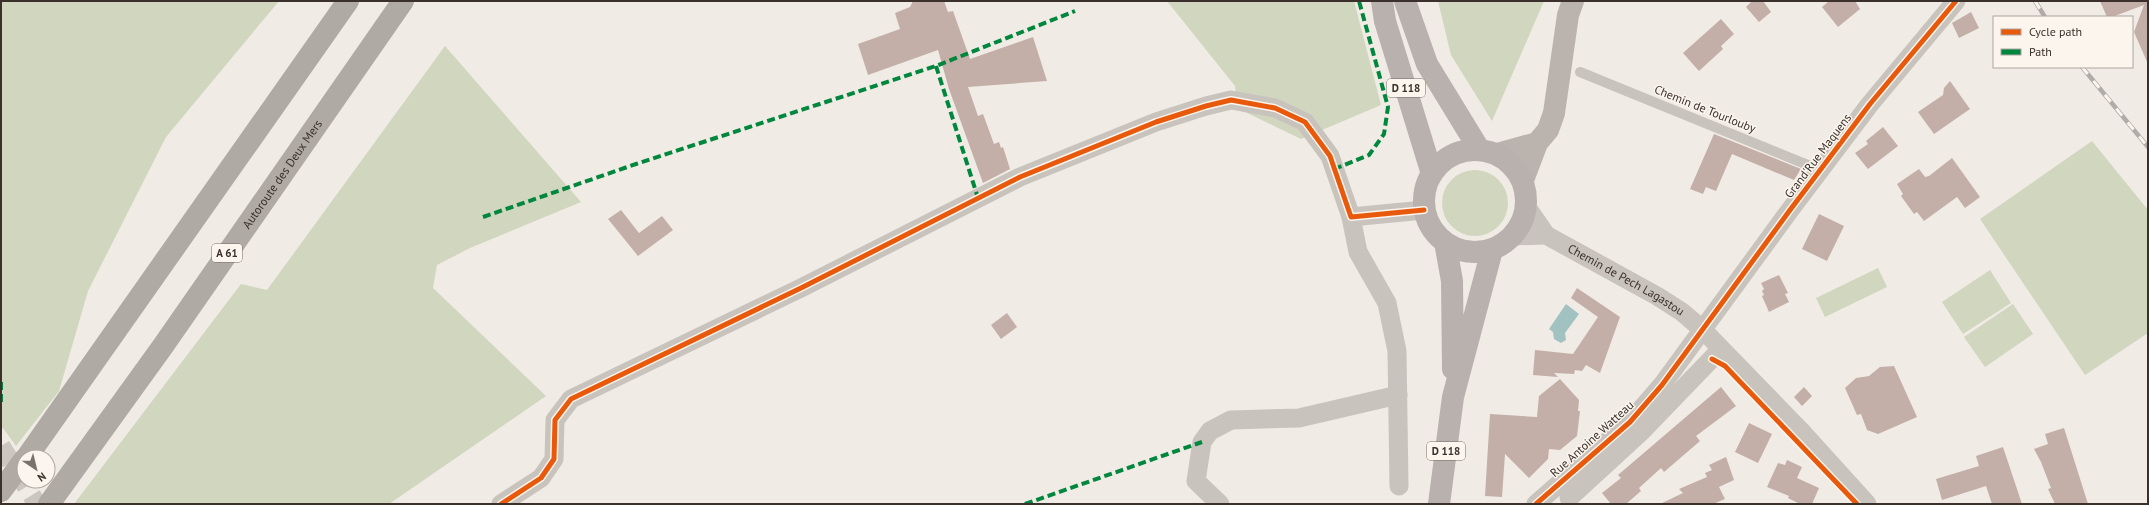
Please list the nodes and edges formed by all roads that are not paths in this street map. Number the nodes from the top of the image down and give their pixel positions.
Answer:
1 (348, 1) edge
2 (404, 1) edge
3 (1382, 1) edge
4 (1405, 1) edge
5 (1573, 1) edge
6 (1956, 1) edge
7 (1580, 72) dead end
8 (1537, 143) junction
9 (1488, 151) junction
10 (1820, 170) junction
11 (1432, 174) junction
12 (1523, 180) junction
13 (1526, 206) junction
14 (1424, 210) junction
15 (1351, 216) junction
16 (1546, 235) junction
17 (1512, 236) junction
18 (1445, 242) junction
19 (1492, 250) junction
20 (1703, 330) junction
21 (1721, 349) junction
22 (1398, 395) junction
23 (1453, 398) junction
24 (33, 449) edge
25 (16, 471) edge
26 (1399, 486) dead end
27 (1552, 489) junction
28 (1, 492) edge
29 (1572, 501) edge
30 (49, 504) edge
31 (501, 504) edge
32 (1220, 504) edge
33 (1439, 504) edge
34 (1536, 504) edge
35 (1867, 504) edge

1 - 24 highway
2 - 30 highway, Autoroute des Deux Mers / A 61
3 - 11 main road, D 118
4 - 9 main road, D 118
5 - 8 main road
6 - 10 street, Grand'Rue Maquens
7 - 10 lane, Chemin de Tourlouby
8 - 9 main road
8 - 12 main road
9 - 11 main road
9 - 12 main road
10 - 20 street, Grand'Rue Maquens
11 - 14 main road
12 - 13 main road
13 - 16 street, Chemin de Pech Lagastou
13 - 17 main road
14 - 15 street
14 - 18 main road
15 - 22 street
15 - 31 street
16 - 17 street
16 - 20 street, Chemin de Pech Lagastou
17 - 19 main road
18 - 19 main road
18 - 23 main road, D 118
19 - 23 main road, D 118
20 - 21 street, Chemin de Pech Lagastou
20 - 27 street, Rue Antoine Watteau
21 - 29 street
21 - 35 street, Chemin de Pech Lagastou
22 - 26 street
22 - 32 street
23 - 33 main road, D 118
25 - 28 highway
27 - 29 street
27 - 34 street, Rue Antoine Watteau

